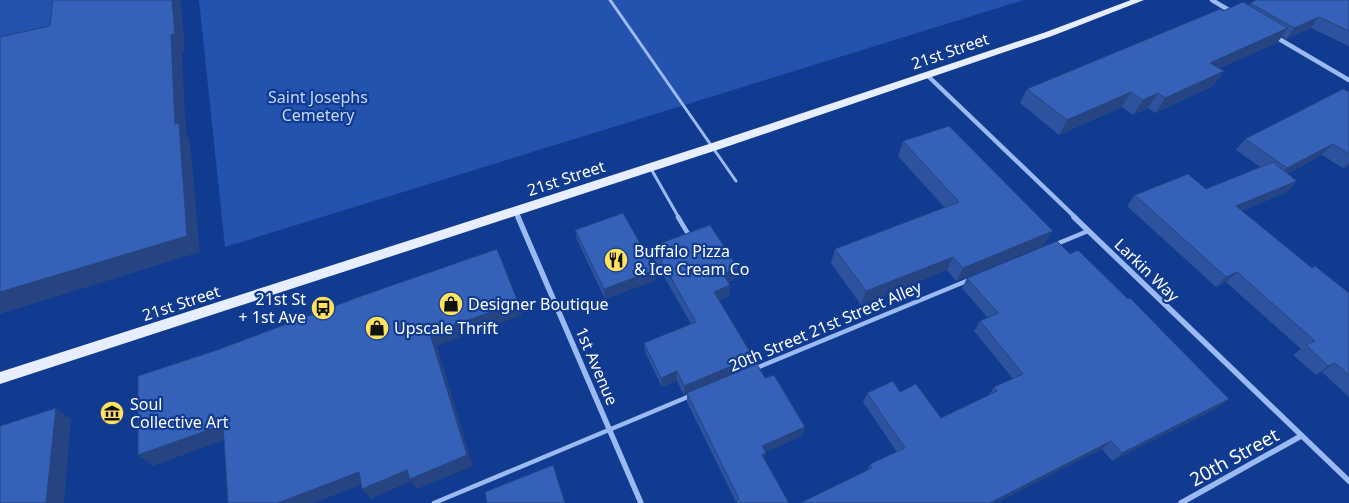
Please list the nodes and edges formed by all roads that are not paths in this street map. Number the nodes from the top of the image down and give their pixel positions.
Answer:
1 (610, 0) edge
2 (1139, 0) edge
3 (1212, 0) edge
4 (1238, 16) edge
5 (1272, 36) edge
6 (928, 76) junction
7 (1349, 80) edge
8 (713, 148) junction
9 (650, 168) junction
10 (736, 181) dead end
11 (516, 212) junction
12 (1088, 231) junction
13 (690, 236) edge
14 (1052, 246) edge
15 (979, 276) edge
16 (750, 371) edge
17 (0, 378) edge
18 (696, 393) edge
19 (610, 430) junction
20 (1301, 436) junction
21 (1349, 481) edge
22 (434, 503) edge
23 (641, 503) edge
24 (1181, 503) edge

1 - 8 lane
2 - 6 main road, 21st Street
3 - 4 street
5 - 7 street
6 - 8 main road, 21st Street
6 - 12 street, Larkin Way
8 - 9 main road, 21st Street
8 - 10 lane
9 - 11 main road, 21st Street
9 - 13 lane
11 - 17 main road, 21st Street
11 - 19 street, 1st Avenue
12 - 14 lane
12 - 20 street, Larkin Way
15 - 16 lane, 20th Street 21st Street Alley
18 - 19 lane
19 - 22 lane
19 - 23 street, 1st Avenue
20 - 21 street, Larkin Way
20 - 24 street, 20th Street

